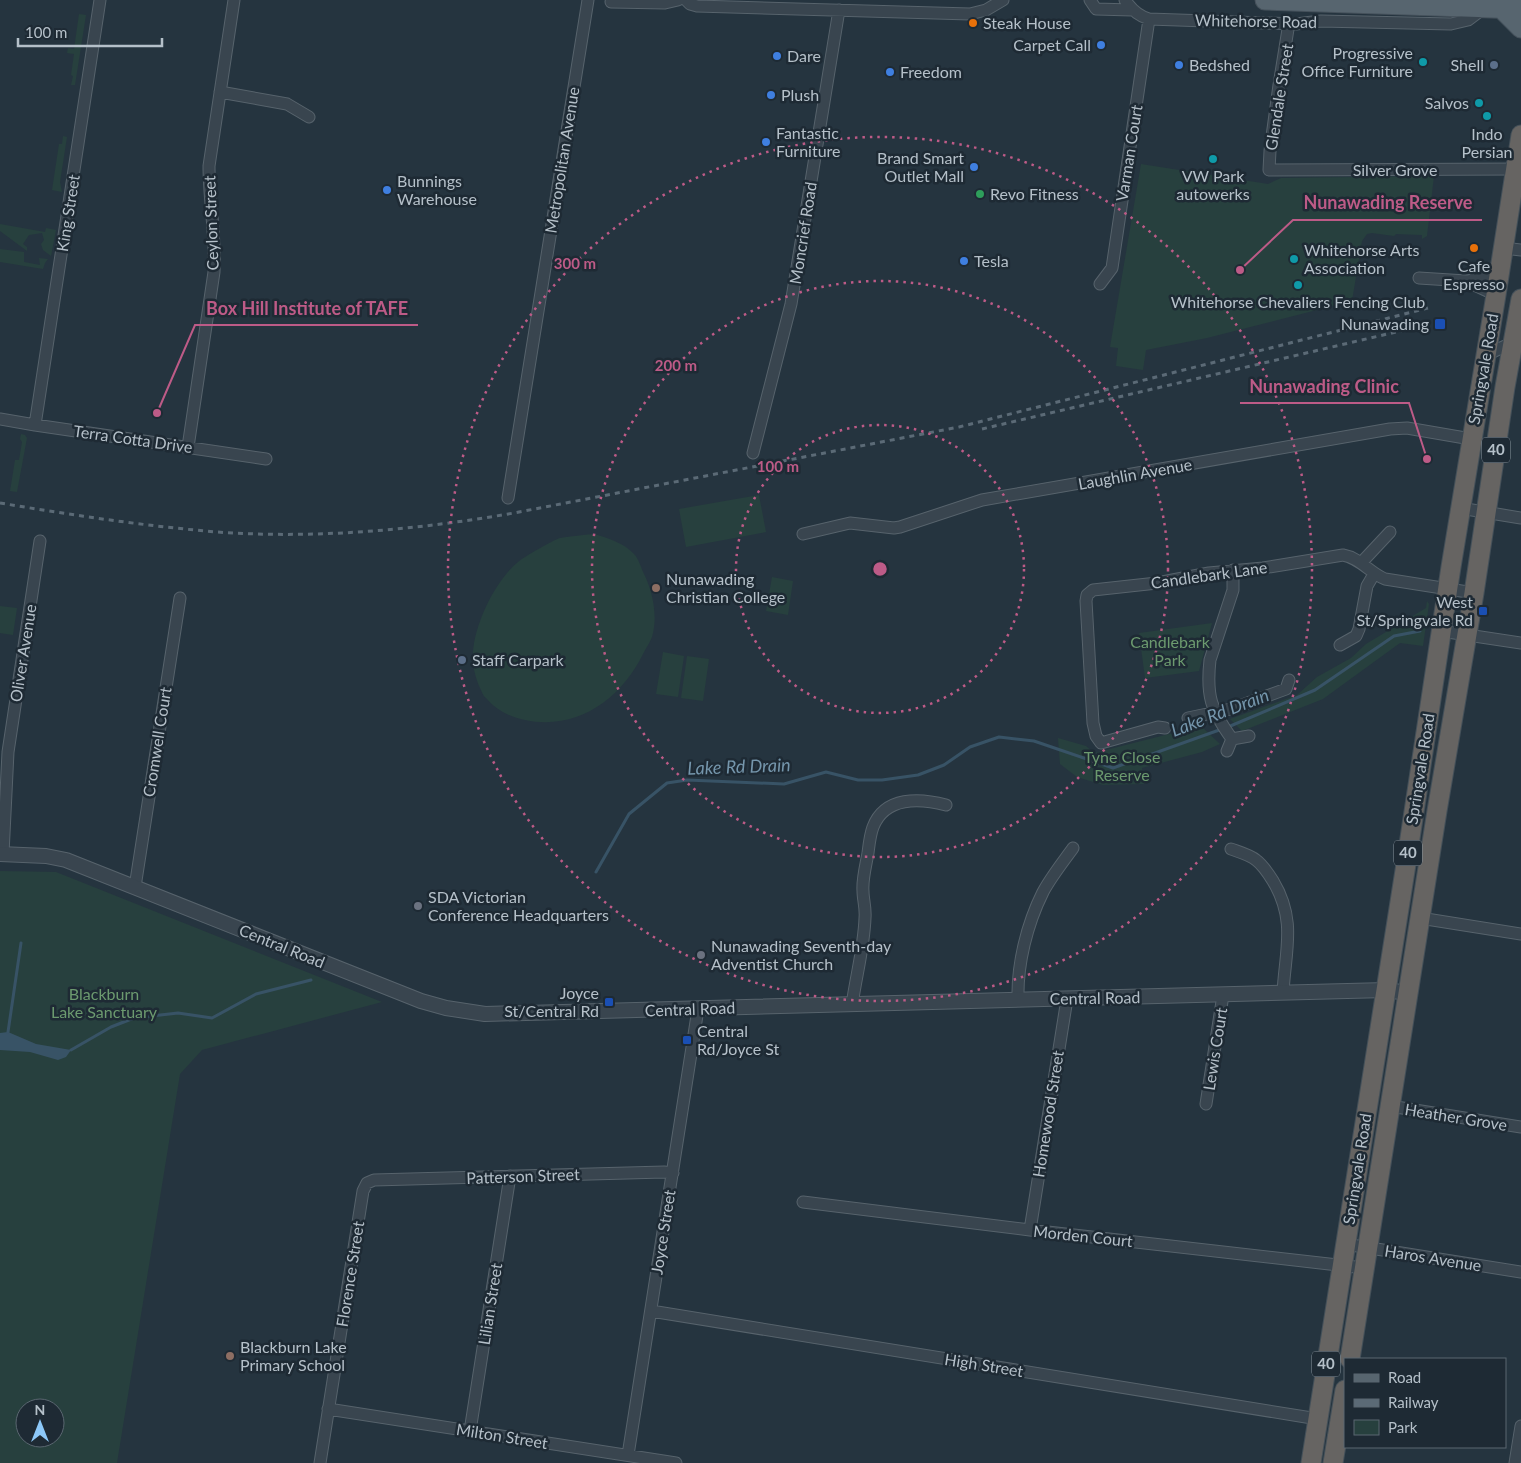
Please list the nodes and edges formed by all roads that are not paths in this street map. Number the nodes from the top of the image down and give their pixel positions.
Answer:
1 (100, 0) edge
2 (234, 0) edge
3 (588, 0) edge
4 (678, 0) edge
5 (686, 0) edge
6 (1003, 0) edge
7 (1090, 0) edge
8 (1125, 0) edge
9 (1265, 0) edge
10 (611, 2) dead end
11 (1389, 2) edge
12 (832, 6) edge
13 (1493, 8) junction
14 (1521, 8) edge
15 (1132, 10) junction
16 (1149, 19) junction
17 (1382, 22) junction
18 (1289, 24) junction
19 (1521, 28) edge
20 (220, 92) junction
21 (309, 117) dead end
22 (1521, 135) edge
23 (1519, 169) edge
24 (1269, 170) joint
25 (1512, 249) edge
26 (1500, 275) junction
27 (1419, 278) dead end
28 (1466, 281) junction
29 (1100, 284) dead end
30 (1496, 295) junction
31 (1521, 299) edge
32 (1517, 346) edge
33 (1486, 355) junction
34 (0, 418) edge
35 (35, 425) junction
36 (1471, 439) junction
37 (188, 447) junction
38 (752, 452) dead end
39 (266, 459) dead end
40 (508, 498) dead end
41 (1460, 508) junction
42 (1487, 513) junction
43 (1521, 518) edge
44 (1390, 532) dead end
45 (803, 534) dead end
46 (40, 541) dead end
47 (1361, 563) junction
48 (1233, 570) junction
49 (1374, 574) junction
50 (1447, 589) junction
51 (1474, 593) junction
52 (180, 598) dead end
53 (1441, 631) junction
54 (1467, 635) junction
55 (1356, 636) junction
56 (1521, 643) edge
57 (1340, 645) dead end
58 (1364, 645) dead end
59 (1289, 687) dead end
60 (1214, 712) junction
61 (1186, 718) dead end
62 (1165, 728) dead end
63 (1227, 732) junction
64 (1249, 736) dead end
65 (1227, 751) dead end
66 (946, 805) dead end
67 (1073, 848) dead end
68 (1231, 849) dead end
69 (1, 854) edge
70 (134, 887) junction
71 (1420, 918) junction
72 (1521, 934) edge
73 (1386, 990) junction
74 (1283, 993) junction
75 (1408, 993) junction
76 (1223, 995) junction
77 (1067, 999) junction
78 (1018, 1000) junction
79 (852, 1005) junction
80 (698, 1009) junction
81 (1206, 1104) dead end
82 (1390, 1106) junction
83 (1521, 1127) edge
84 (672, 1173) junction
85 (510, 1176) junction
86 (374, 1180) joint
87 (803, 1202) dead end
88 (1030, 1230) junction
89 (1346, 1244) junction
90 (1368, 1248) junction
91 (1342, 1265) junction
92 (1364, 1268) junction
93 (1521, 1272) edge
94 (651, 1311) junction
95 (1350, 1358) edge
96 (1344, 1397) edge
97 (328, 1409) junction
98 (1318, 1419) junction
99 (1521, 1426) edge
100 (470, 1431) junction
101 (628, 1455) junction
102 (320, 1463) edge
103 (676, 1463) edge
104 (1311, 1463) edge
105 (1334, 1463) edge
106 (1515, 1463) edge

1 - 35 street, King Street
2 - 20 street, Ceylon Street
3 - 40 street, Metropolitan Avenue
4 - 10 street
5 - 12 street
6 - 12 street
7 - 15 street, Whitehorse Road
8 - 15 street, Whitehorse Road
9 - 11 main road, Whitehorse Road
11 - 13 main road, Whitehorse Road
11 - 17 street
12 - 38 street, Moncrief Road
13 - 14 main road, Whitehorse Road
13 - 17 street, Whitehorse Road
13 - 19 main road
15 - 16 street, Whitehorse Road
16 - 18 street, Whitehorse Road
16 - 29 street, Varman Court
17 - 18 street, Whitehorse Road
18 - 24 street, Glendale Street
20 - 21 street
20 - 37 street, Ceylon Street
22 - 23 highway, Springvale Road / 40
23 - 24 street, Silver Grove
23 - 25 highway, Springvale Road / 40
25 - 26 highway, Springvale Road / 40
26 - 28 street
26 - 30 highway, Springvale Road / 40
27 - 28 street
28 - 30 street
30 - 33 highway, Springvale Road / 40
31 - 32 highway, Springvale Road / 40
32 - 33 street
32 - 42 highway, Springvale Road / 40
33 - 36 highway, Springvale Road / 40
34 - 35 street, Terra Cotta Drive
35 - 37 street, Terra Cotta Drive
36 - 41 highway, Springvale Road / 40
36 - 45 street, Laughlin Avenue
37 - 39 street, Terra Cotta Drive
41 - 42 street
41 - 50 highway, Springvale Road / 40
42 - 43 street
42 - 51 highway, Springvale Road / 40
44 - 47 street
46 - 69 street, Oliver Avenue
47 - 48 street, Candlebark Lane
47 - 49 street, Candlebark Lane
48 - 60 street
48 - 62 street, Candlebark Lane
49 - 50 street, Candlebark Lane
49 - 55 street
50 - 51 street, Candlebark Lane
50 - 53 highway, Springvale Road / 40
51 - 54 highway, Springvale Road / 40
52 - 70 street, Cromwell Court
53 - 54 street
53 - 73 highway, Springvale Road / 40
54 - 56 street
54 - 71 highway, Springvale Road / 40
55 - 57 street
55 - 58 street
59 - 60 street
60 - 61 street
60 - 63 street
63 - 64 street
63 - 65 street
66 - 79 street
67 - 78 street
68 - 74 street
69 - 70 street, Central Road
70 - 80 street, Central Road
71 - 72 street
71 - 75 highway, Springvale Road / 40
73 - 74 street, Central Road
73 - 75 street, Central Road
73 - 89 highway, Springvale Road / 40
74 - 76 street, Central Road
75 - 82 highway, Springvale Road / 40
76 - 77 street, Central Road
76 - 81 street, Lewis Court
77 - 78 street, Central Road
77 - 88 street, Homewood Street
78 - 79 street, Central Road
79 - 80 street, Central Road
80 - 84 street, Joyce Street
82 - 83 street, Heather Grove
82 - 90 highway, Springvale Road / 40
84 - 85 street, Patterson Street
84 - 94 street, Joyce Street
85 - 86 street, Patterson Street
85 - 100 street, Lilian Street
86 - 97 street, Florence Street
87 - 88 street, Morden Court
88 - 91 street, Morden Court
89 - 90 street, Haros Avenue
89 - 91 highway, Springvale Road / 40
90 - 92 highway, Springvale Road / 40
90 - 93 street, Haros Avenue
91 - 92 street, Morden Court
91 - 98 highway, Springvale Road / 40
92 - 95 highway, Springvale Road / 40
94 - 98 street, High Street
94 - 101 street, Joyce Street
96 - 105 highway, 40
97 - 100 street, Milton Street
97 - 102 street, Florence Street
98 - 104 highway, Springvale Road / 40
99 - 106 street
100 - 101 street, Milton Street
101 - 103 street, Milton Street

